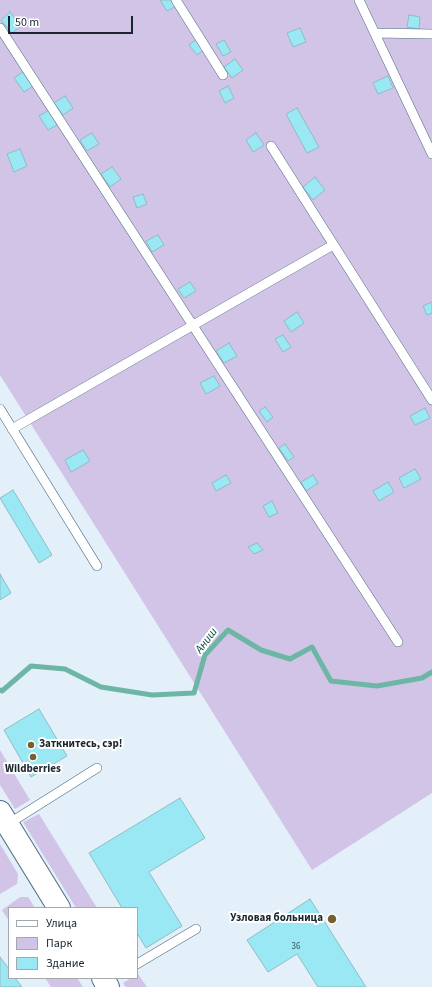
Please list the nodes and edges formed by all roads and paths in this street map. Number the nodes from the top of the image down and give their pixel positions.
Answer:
1 (176, 0) edge
2 (359, 0) edge
3 (0, 28) edge
4 (376, 33) junction
5 (432, 34) edge
6 (223, 75) dead end
7 (271, 146) dead end
8 (432, 154) edge
9 (333, 245) junction
10 (193, 326) junction
11 (432, 400) edge
12 (0, 409) edge
13 (12, 429) junction
14 (97, 566) dead end
15 (398, 642) dead end
16 (97, 768) dead end
17 (4, 818) edge
18 (58, 907) edge
19 (196, 929) dead end
20 (138, 963) edge

1 - 6 lane
2 - 4 lane
3 - 10 lane
4 - 5 lane
4 - 8 lane
7 - 9 lane
9 - 10 lane
9 - 11 lane
10 - 13 lane
10 - 15 lane
12 - 13 lane
13 - 14 lane
16 - 17 lane
17 - 18 street
19 - 20 lane

